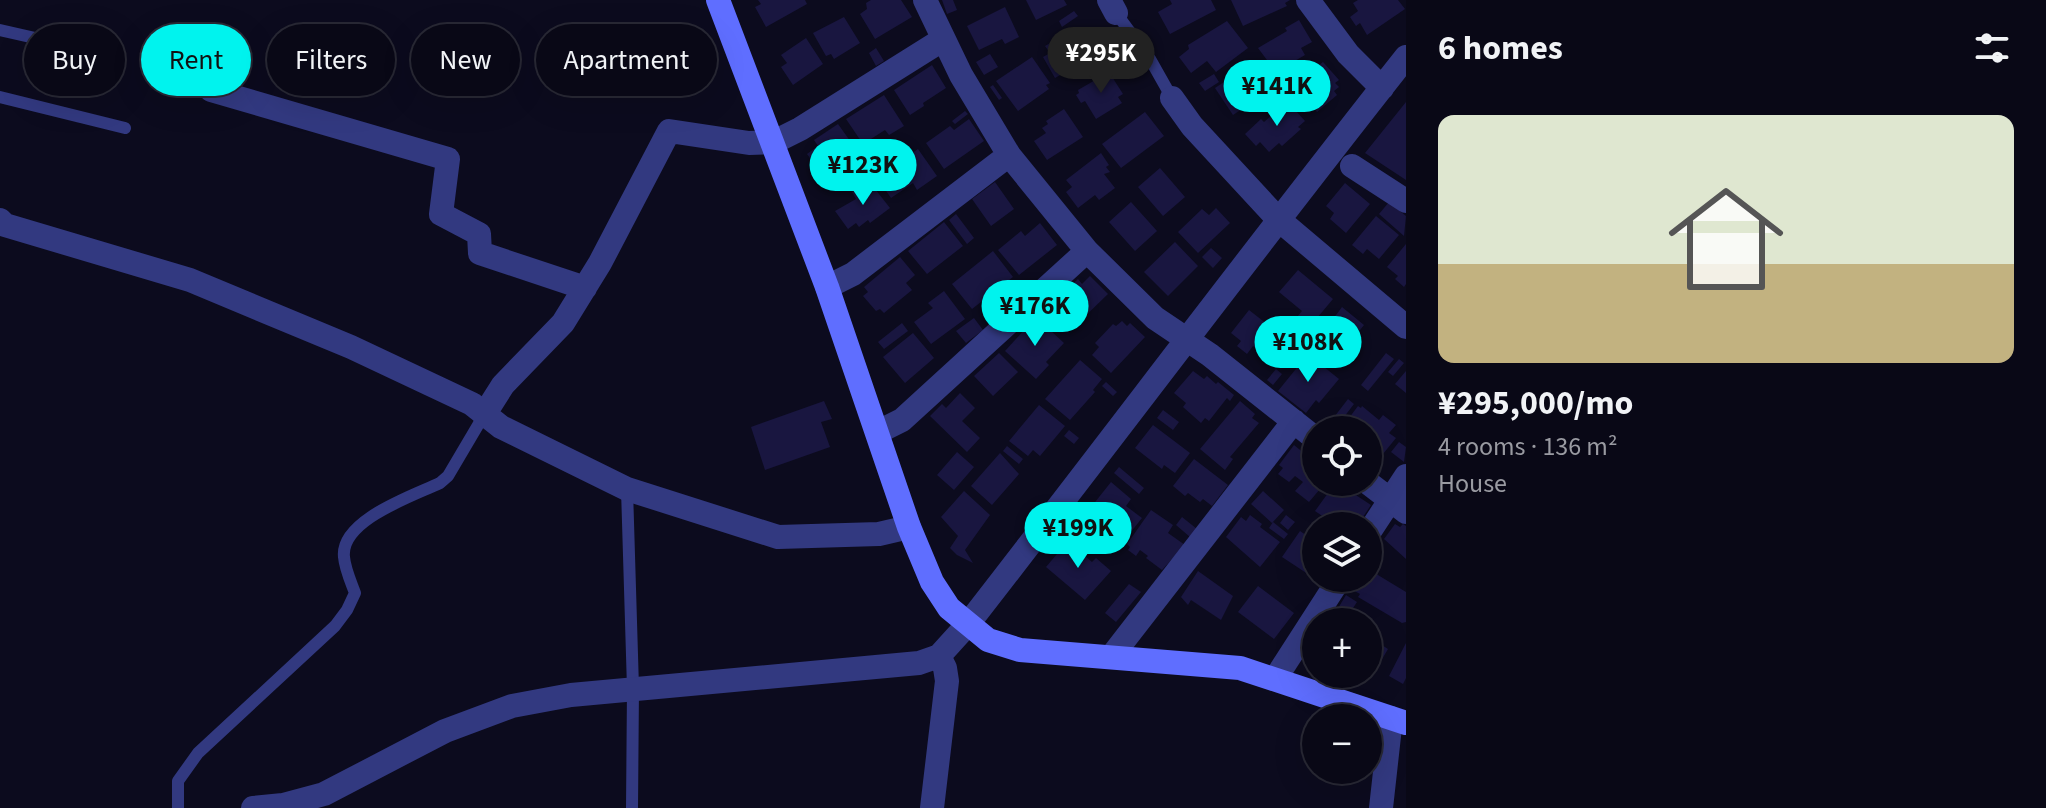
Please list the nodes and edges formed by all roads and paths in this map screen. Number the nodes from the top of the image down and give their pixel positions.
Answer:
1 (718, 0) edge
2 (925, 0) edge
3 (1308, 0) edge
4 (1112, 7) edge
5 (0, 30) edge
6 (24, 35) edge
7 (942, 40) junction
8 (1406, 57) edge
9 (1382, 88) junction
10 (232, 96) edge
11 (0, 97) edge
12 (1172, 98) joint
13 (125, 128) dead end
14 (774, 142) junction
15 (1009, 155) junction
16 (1352, 166) dead end
17 (1406, 201) edge
18 (1278, 219) junction
19 (0, 220) edge
20 (1087, 251) junction
21 (827, 287) junction
22 (585, 288) junction
23 (1406, 327) edge
24 (1187, 342) junction
25 (484, 415) junction
26 (1294, 421) junction
27 (1302, 428) edge
28 (878, 432) junction
29 (1406, 476) edge
30 (627, 489) junction
31 (1382, 494) edge
32 (1398, 506) edge
33 (1382, 521) edge
34 (909, 527) junction
35 (1331, 592) edge
36 (968, 624) junction
37 (939, 656) junction
38 (1111, 657) junction
39 (1275, 679) junction
40 (633, 688) junction
41 (1399, 720) edge
42 (178, 808) edge
43 (253, 808) edge
44 (632, 808) edge
45 (932, 808) edge
46 (1381, 808) edge

1 - 14 street
2 - 7 street
3 - 9 street
4 - 12 lane
5 - 6 lane
7 - 14 street
7 - 15 street
8 - 9 street
9 - 18 street
10 - 22 street
11 - 13 lane
12 - 18 street
14 - 21 street
14 - 22 street
15 - 20 street
15 - 21 street
16 - 17 street
18 - 23 street
18 - 24 street
19 - 25 street
20 - 24 street
20 - 28 street
21 - 28 street
22 - 25 street
24 - 26 street
24 - 36 street
25 - 30 street
25 - 42 lane
26 - 27 street
26 - 38 street
28 - 34 street
29 - 32 street
30 - 34 street
30 - 40 lane
31 - 32 street
32 - 33 street
34 - 36 street
35 - 39 street
36 - 37 street
36 - 38 street
37 - 40 street
37 - 45 street
38 - 39 street
39 - 41 street
40 - 43 street
40 - 44 lane
41 - 46 street

